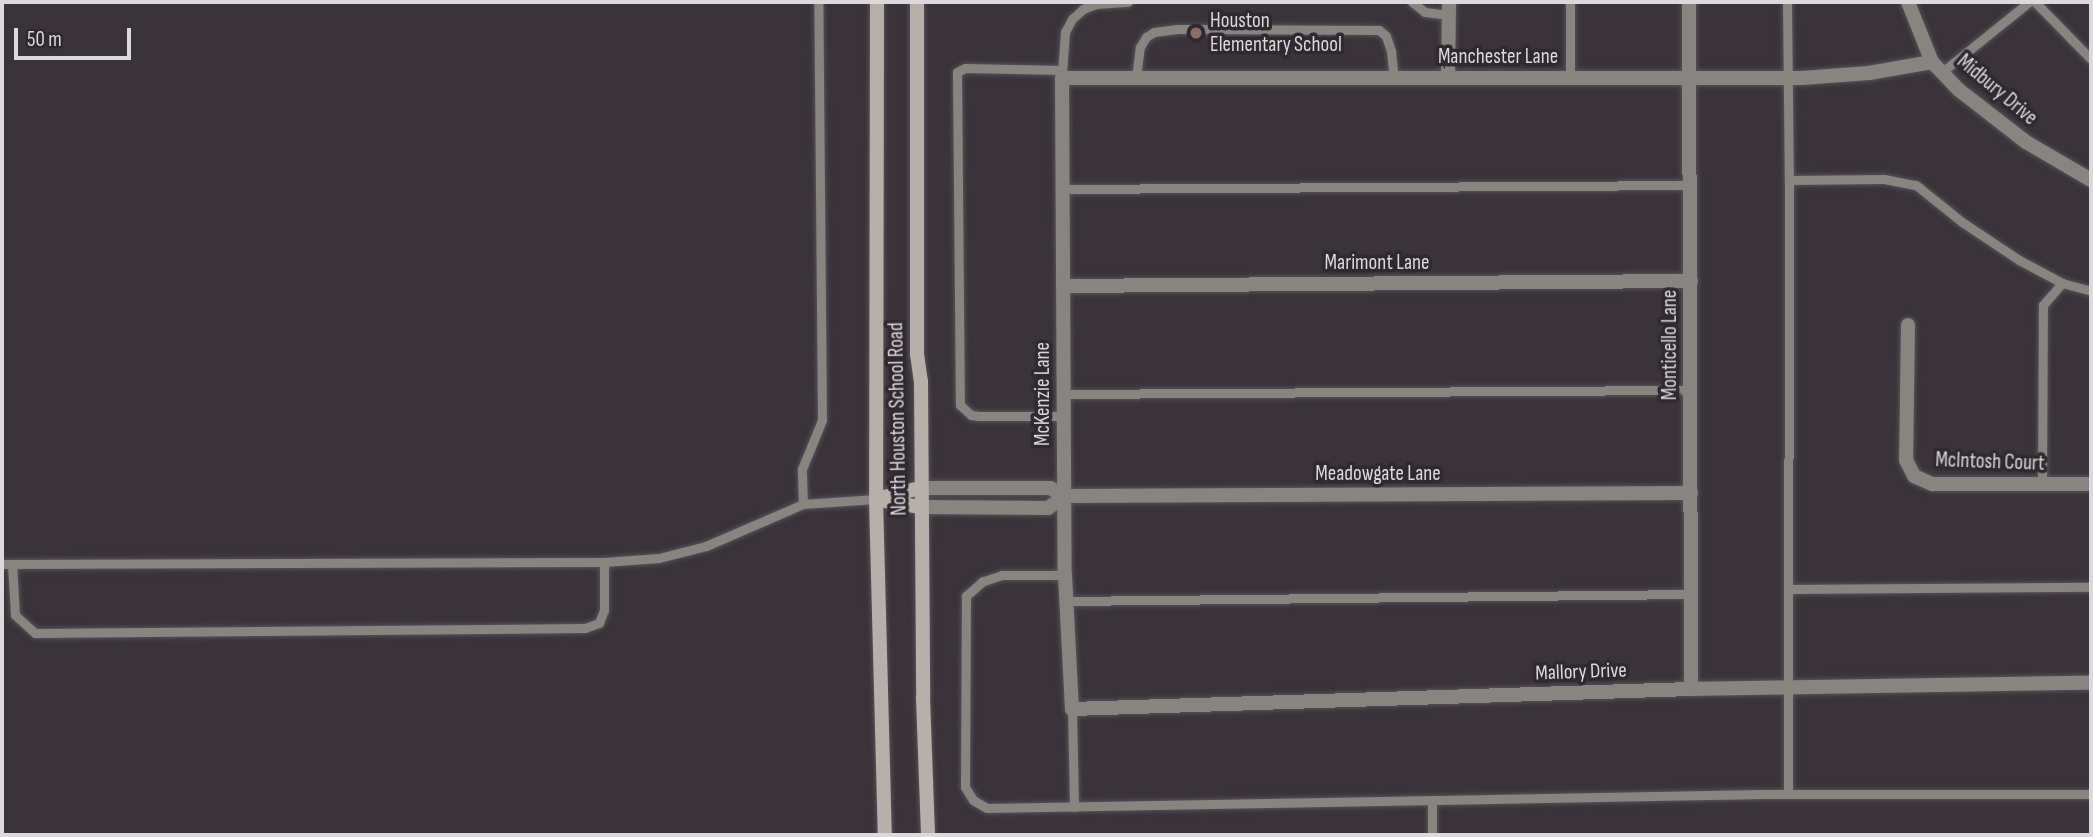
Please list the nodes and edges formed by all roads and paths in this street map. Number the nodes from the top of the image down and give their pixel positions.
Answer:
1 (818, 2) edge
2 (877, 2) edge
3 (917, 2) edge
4 (1129, 2) edge
5 (1412, 2) edge
6 (1570, 2) edge
7 (1689, 2) edge
8 (1787, 2) edge
9 (1908, 2) edge
10 (2029, 2) edge
11 (2035, 2) edge
12 (1449, 8) edge
13 (2091, 59) edge
14 (1937, 67) junction
15 (1062, 74) junction
16 (1136, 78) junction
17 (1394, 78) junction
18 (1448, 78) junction
19 (1570, 78) junction
20 (1689, 78) junction
21 (1787, 78) junction
22 (1789, 180) junction
23 (2091, 180) edge
24 (1690, 185) junction
25 (1062, 189) junction
26 (1691, 281) junction
27 (2062, 283) junction
28 (1063, 286) junction
29 (2091, 291) edge
30 (1908, 325) dead end
31 (1691, 390) junction
32 (1064, 394) junction
33 (1064, 416) junction
34 (2091, 484) edge
35 (2042, 485) junction
36 (920, 488) junction
37 (1691, 493) junction
38 (1065, 496) junction
39 (876, 499) junction
40 (803, 504) junction
41 (920, 507) junction
42 (604, 562) junction
43 (2, 564) edge
44 (12, 564) junction
45 (1065, 575) junction
46 (2091, 587) edge
47 (1790, 589) junction
48 (1691, 594) junction
49 (1066, 601) junction
50 (2091, 683) edge
51 (1790, 688) junction
52 (1691, 689) junction
53 (1072, 709) junction
54 (1788, 794) junction
55 (2091, 794) edge
56 (1432, 802) junction
57 (1074, 807) junction
58 (886, 835) edge
59 (928, 835) edge
60 (1432, 835) edge

1 - 40 lane
2 - 39 main road, North Houston School Road
3 - 36 main road, North Houston School Road
4 - 15 lane
5 - 12 lane
6 - 19 lane
7 - 20 street, Monticello Lane
8 - 21 lane
9 - 14 street, Midbury Drive
10 - 14 lane
11 - 13 lane
12 - 18 street
14 - 21 street, Manchester Lane
14 - 23 street, Midbury Drive
15 - 16 street, Manchester Lane
15 - 25 street, McKenzie Lane
15 - 33 lane
16 - 17 street, Manchester Lane
16 - 17 lane
17 - 18 street, Manchester Lane
18 - 19 street, Manchester Lane
19 - 20 street, Manchester Lane
20 - 21 street, Manchester Lane
20 - 24 street, Monticello Lane
21 - 22 lane
22 - 27 lane
22 - 47 lane
24 - 25 lane
24 - 26 street, Monticello Lane
25 - 28 street, McKenzie Lane
26 - 28 street, Marimont Lane
26 - 31 street, Monticello Lane
27 - 29 lane
27 - 35 lane
28 - 32 street, McKenzie Lane
30 - 35 street, McIntosh Court
31 - 32 lane
31 - 37 street, Monticello Lane
32 - 33 street, McKenzie Lane
33 - 38 street, McKenzie Lane
34 - 35 street, McIntosh Court
36 - 38 street, Meadowgate Lane
36 - 39 main road
36 - 41 main road, North Houston School Road
37 - 38 street, Meadowgate Lane
37 - 48 street, Monticello Lane
38 - 41 street, Meadowgate Lane
38 - 45 street, McKenzie Lane
39 - 40 lane
39 - 41 main road
39 - 58 main road, North Houston School Road
40 - 42 lane
41 - 59 main road, North Houston School Road
42 - 44 lane
42 - 44 lane
43 - 44 lane
45 - 49 street, McKenzie Lane
45 - 57 lane
46 - 47 lane
47 - 51 lane
48 - 49 lane
48 - 52 street, Monticello Lane
49 - 53 street, McKenzie Lane
50 - 51 street, Mallory Drive
51 - 52 street, Mallory Drive
51 - 54 lane
52 - 53 street, Mallory Drive
53 - 57 lane
54 - 55 lane
54 - 56 lane
56 - 57 lane
56 - 60 lane

